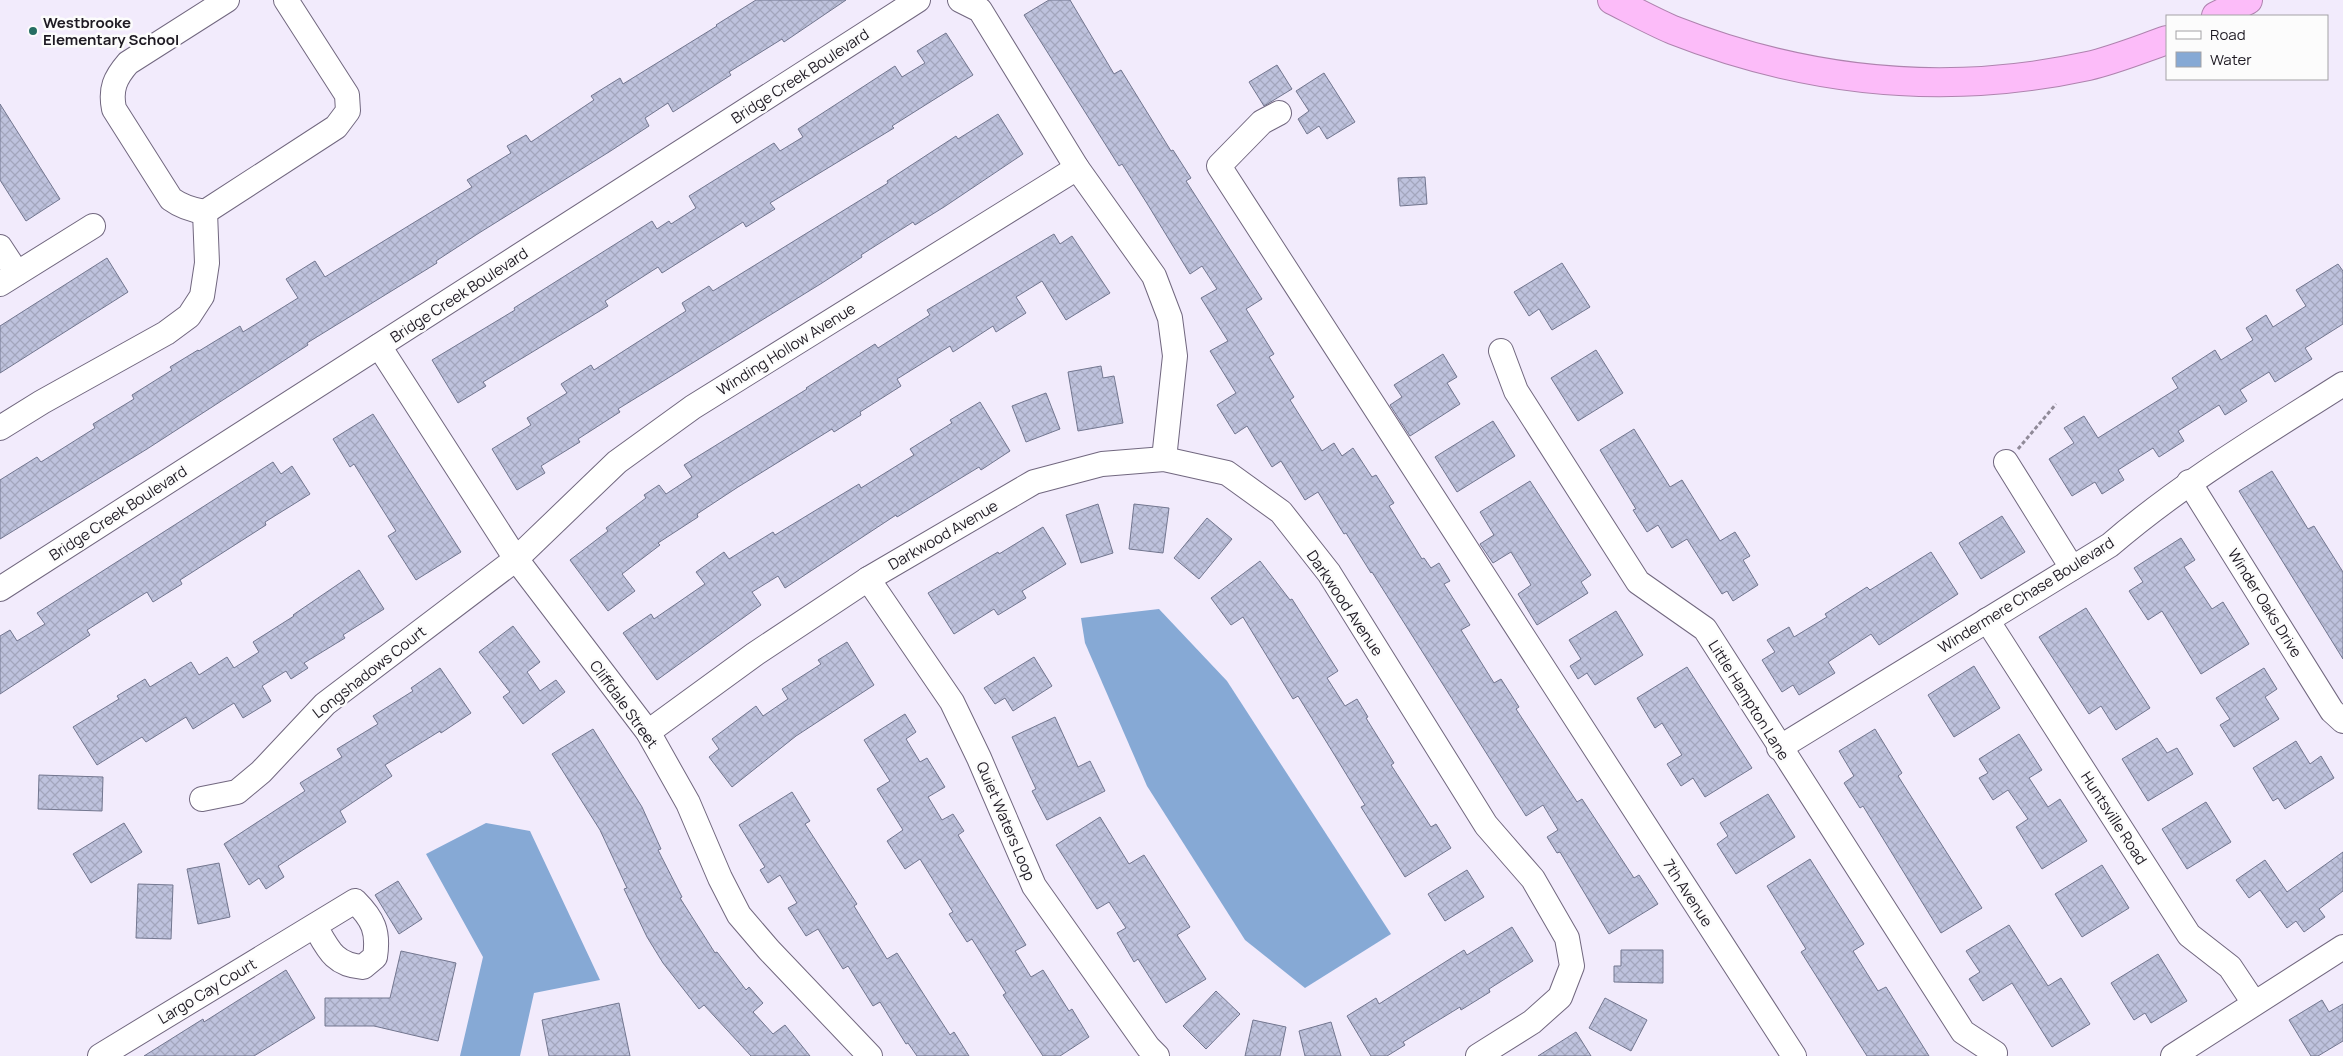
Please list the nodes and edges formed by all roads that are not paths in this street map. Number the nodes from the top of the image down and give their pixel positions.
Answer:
1 (227, 0) edge
2 (286, 0) edge
3 (918, 0) edge
4 (960, 0) edge
5 (1612, 0) edge
6 (2248, 0) edge
7 (2218, 15) edge
8 (2166, 40) edge
9 (1279, 113) dead end
10 (1077, 168) junction
11 (205, 212) junction
12 (93, 226) dead end
13 (0, 247) edge
14 (8, 279) edge
15 (379, 346) junction
16 (1501, 351) dead end
17 (2343, 384) edge
18 (0, 428) edge
19 (1164, 459) junction
20 (2006, 462) road end
21 (2190, 482) junction
22 (516, 559) junction
23 (2072, 568) junction
24 (868, 579) junction
25 (0, 589) edge
26 (1987, 620) junction
27 (2343, 721) edge
28 (648, 732) junction
29 (1779, 748) junction
30 (202, 799) dead end
31 (314, 926) dead end
32 (2343, 947) edge
33 (2254, 1003) junction
34 (109, 1053) edge
35 (1995, 1053) dead end
36 (870, 1056) edge
37 (1156, 1056) edge
38 (1478, 1056) edge
39 (1794, 1056) edge
40 (2173, 1056) edge

1 - 11 street
2 - 11 street
3 - 15 street, Bridge Creek Boulevard
4 - 10 street
5 - 8 highway
6 - 7 highway
9 - 39 street, 7th Avenue
10 - 19 street
10 - 22 street, Winding Hollow Avenue
11 - 18 street
12 - 14 street
13 - 14 street
15 - 22 street, Cliffdale Street
15 - 25 street, Bridge Creek Boulevard
16 - 29 street, Little Hampton Lane
17 - 21 street, Windermere Chase Boulevard
19 - 24 street, Darkwood Avenue
19 - 38 street, Darkwood Avenue
20 - 23 street
21 - 23 street, Windermere Chase Boulevard
21 - 27 street, Winder Oaks Drive
22 - 28 street, Cliffdale Street
22 - 30 street, Longshadows Court
23 - 26 street, Windermere Chase Boulevard
24 - 28 street, Darkwood Avenue
24 - 37 street, Quiet Waters Loop
26 - 29 street, Windermere Chase Boulevard
26 - 33 street, Huntsville Road
28 - 36 street, Cliffdale Street
29 - 35 street, Little Hampton Lane
31 - 34 street, Largo Cay Court
32 - 33 street
33 - 40 street

